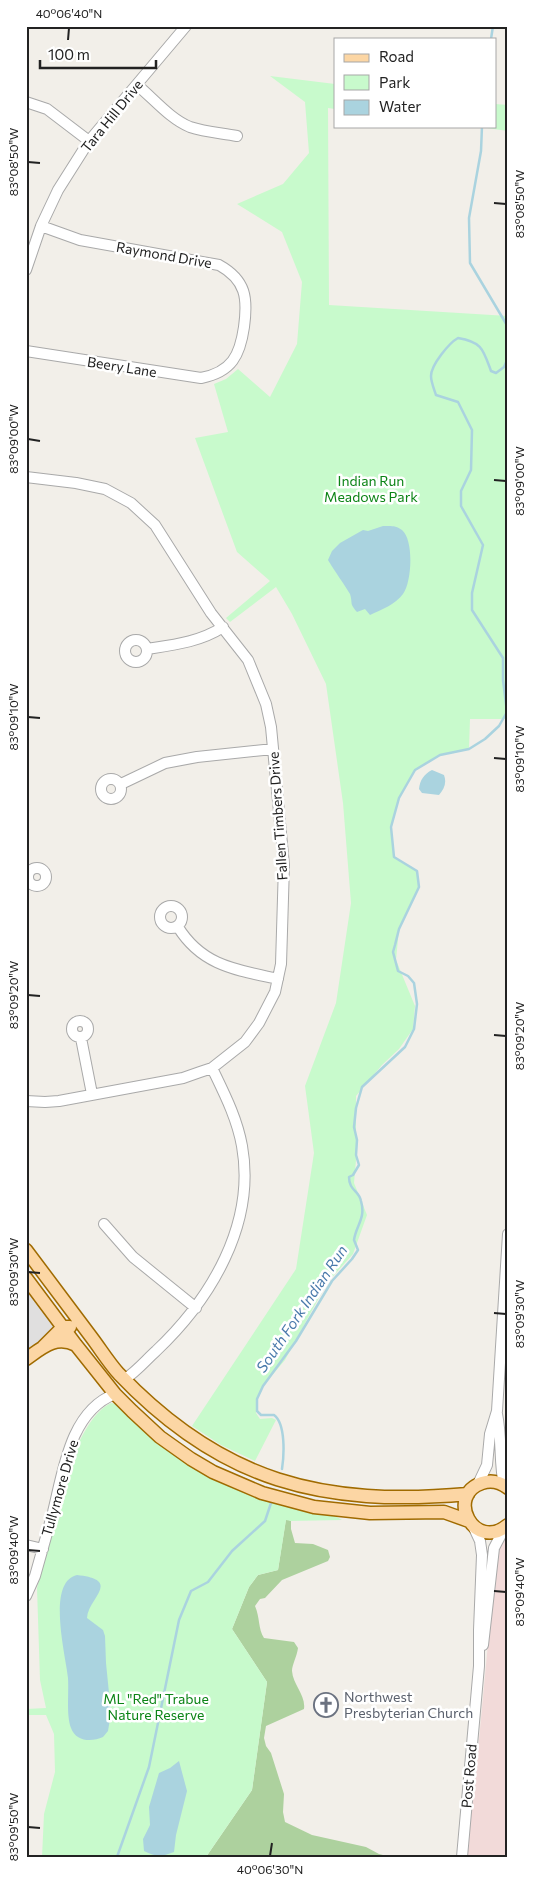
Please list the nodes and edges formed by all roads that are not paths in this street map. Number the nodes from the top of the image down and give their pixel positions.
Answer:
1 (186, 26) edge
2 (137, 85) junction
3 (26, 102) edge
4 (237, 136) dead end
5 (89, 141) junction
6 (41, 226) junction
7 (26, 270) edge
8 (26, 351) edge
9 (218, 373) joint
10 (26, 477) edge
11 (223, 628) junction
12 (147, 649) dead end
13 (273, 749) junction
14 (120, 784) dead end
15 (178, 927) dead end
16 (278, 979) junction
17 (81, 1038) dead end
18 (212, 1068) junction
19 (92, 1094) junction
20 (26, 1101) edge
21 (104, 1224) dead end
22 (508, 1234) edge
23 (26, 1250) edge
24 (26, 1278) edge
25 (196, 1308) junction
26 (63, 1327) junction
27 (74, 1342) junction
28 (43, 1347) junction
29 (26, 1359) edge
30 (125, 1379) junction
31 (115, 1394) junction
32 (497, 1411) junction
33 (195, 1448) junction
34 (270, 1478) junction
35 (478, 1484) junction
36 (506, 1487) edge
37 (468, 1494) junction
38 (471, 1523) junction
39 (506, 1526) edge
40 (26, 1545) edge
41 (43, 1549) junction
42 (26, 1596) edge
43 (479, 1666) junction
44 (462, 1857) edge

1 - 2 street, Tara Hill Drive
2 - 4 street
2 - 5 street, Tara Hill Drive
3 - 5 street
5 - 6 street, Tara Hill Drive
6 - 7 street, Tara Hill Drive
6 - 9 street, Raymond Drive
8 - 9 street, Beery Lane
10 - 11 street, Fallen Timbers Drive
11 - 12 street
11 - 13 street, Fallen Timbers Drive
13 - 14 street
13 - 16 street, Fallen Timbers Drive
15 - 16 street
16 - 18 street, Fallen Timbers Drive
17 - 19 street
18 - 19 street, Fallen Timbers Drive
18 - 25 street
19 - 20 street, Fallen Timbers Drive
21 - 25 street
22 - 32 street
23 - 30 main road
24 - 26 main road
25 - 30 street
26 - 27 main road
26 - 28 main road
26 - 33 main road
27 - 28 main road
27 - 31 main road
28 - 29 main road
30 - 34 main road
31 - 33 main road
31 - 38 main road
31 - 41 street, Tullymore Drive
32 - 35 street
32 - 36 street
33 - 34 main road
34 - 37 main road
35 - 36 main road
35 - 37 main road
37 - 38 main road
38 - 39 main road
38 - 43 street, Post Road
39 - 43 street, Post Road
40 - 41 street
41 - 42 street, Tullymore Drive
43 - 44 street, Post Road

